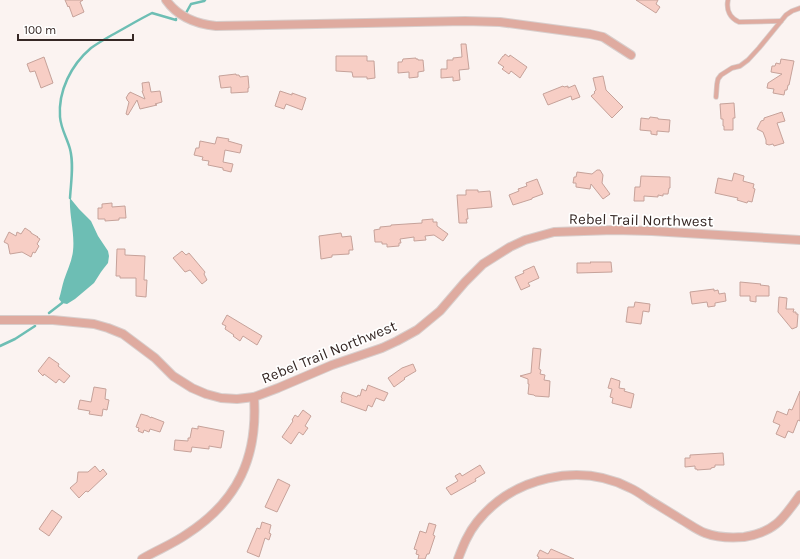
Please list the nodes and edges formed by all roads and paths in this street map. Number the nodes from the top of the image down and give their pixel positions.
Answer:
1 (166, 0) edge
2 (728, 0) edge
3 (800, 8) edge
4 (781, 21) junction
5 (631, 55) dead end
6 (716, 97) dead end
7 (800, 240) edge
8 (0, 320) edge
9 (254, 397) junction
10 (800, 496) edge
11 (142, 559) edge
12 (458, 559) edge

1 - 5 street
2 - 4 lane
3 - 4 lane
4 - 6 lane
7 - 9 street, Rebel Trail Northwest
8 - 9 street, Rebel Trail Northwest
9 - 11 street
10 - 12 street

